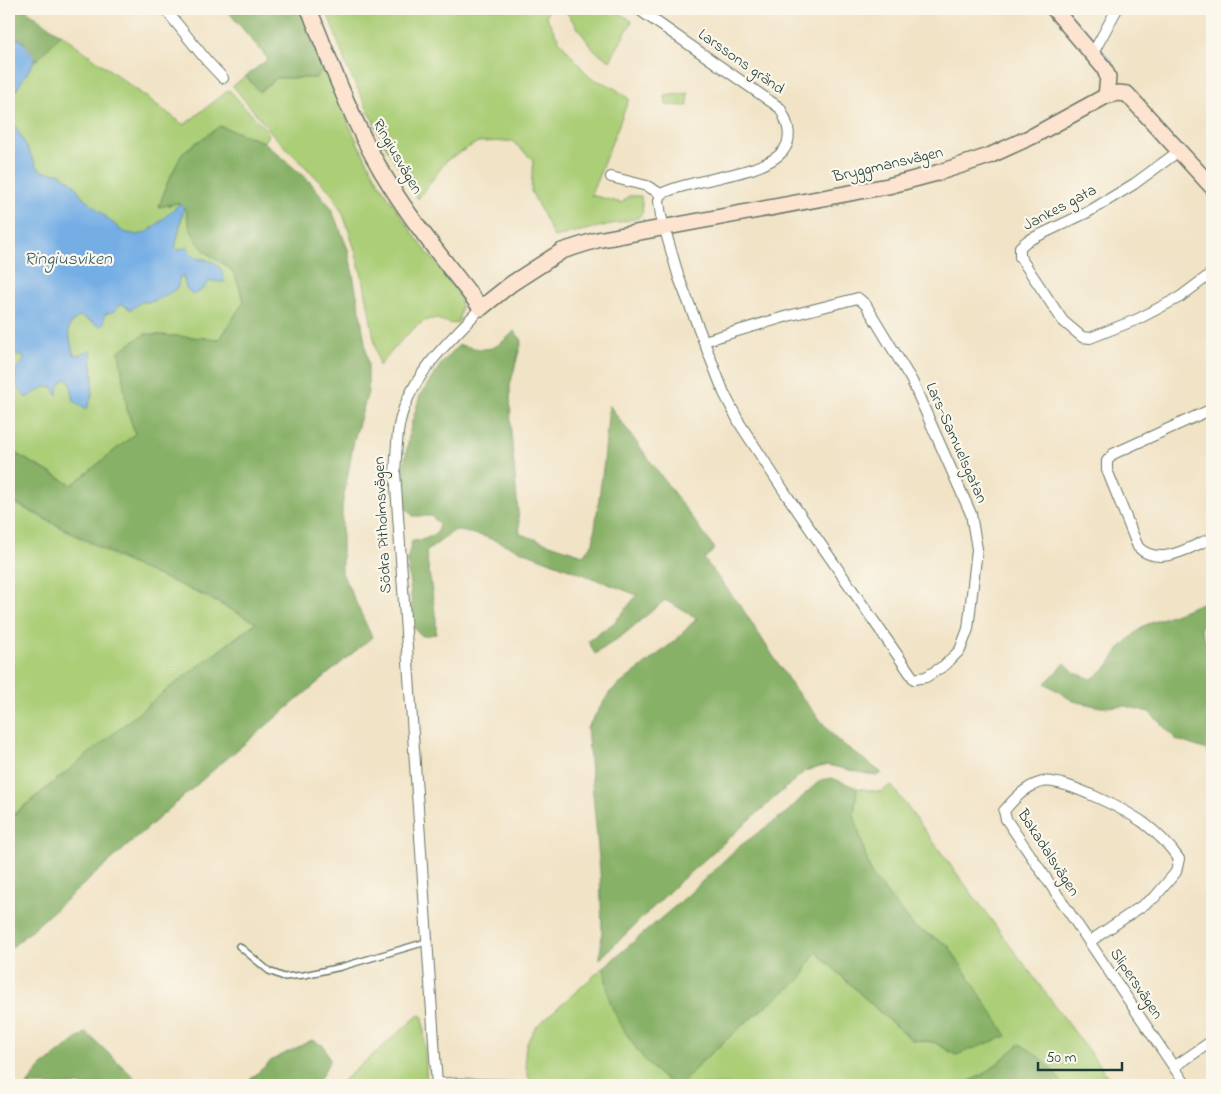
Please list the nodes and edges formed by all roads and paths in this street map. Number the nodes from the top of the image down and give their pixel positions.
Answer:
1 (165, 9) edge
2 (309, 9) edge
3 (638, 9) edge
4 (1054, 9) edge
5 (1117, 9) edge
6 (1092, 53) junction
7 (223, 78) dead end
8 (1106, 96) junction
9 (1179, 151) junction
10 (611, 177) dead end
11 (1212, 187) edge
12 (661, 194) junction
13 (664, 228) junction
14 (1212, 273) edge
15 (481, 308) junction
16 (704, 341) junction
17 (1212, 409) edge
18 (1212, 538) edge
19 (426, 942) junction
20 (1089, 942) junction
21 (239, 946) dead end
22 (1212, 1041) edge
23 (1174, 1067) junction
24 (436, 1084) edge
25 (522, 1085) edge
26 (1186, 1085) edge

1 - 7 street
2 - 15 street, Ringiusvägen
3 - 12 street, Larssons gränd
4 - 6 street
5 - 6 street
6 - 8 street
8 - 9 street
8 - 13 street, Bryggmansvägen
9 - 11 street
9 - 14 street, Jankes gata
10 - 12 street
12 - 13 street
13 - 15 street, Södra Pitholmsvägen
13 - 16 street, Lars-Samuelsgatan
15 - 19 street, Södra Pitholmsvägen
16 - 16 street, Lars-Samuelsgatan
17 - 18 street
19 - 21 lane
19 - 24 street, Södra Pitholmsvägen
20 - 20 street, Bakadalsvägen
20 - 23 street, Slipersvägen
22 - 23 street
23 - 26 street, Slipersvägen
24 - 25 street

